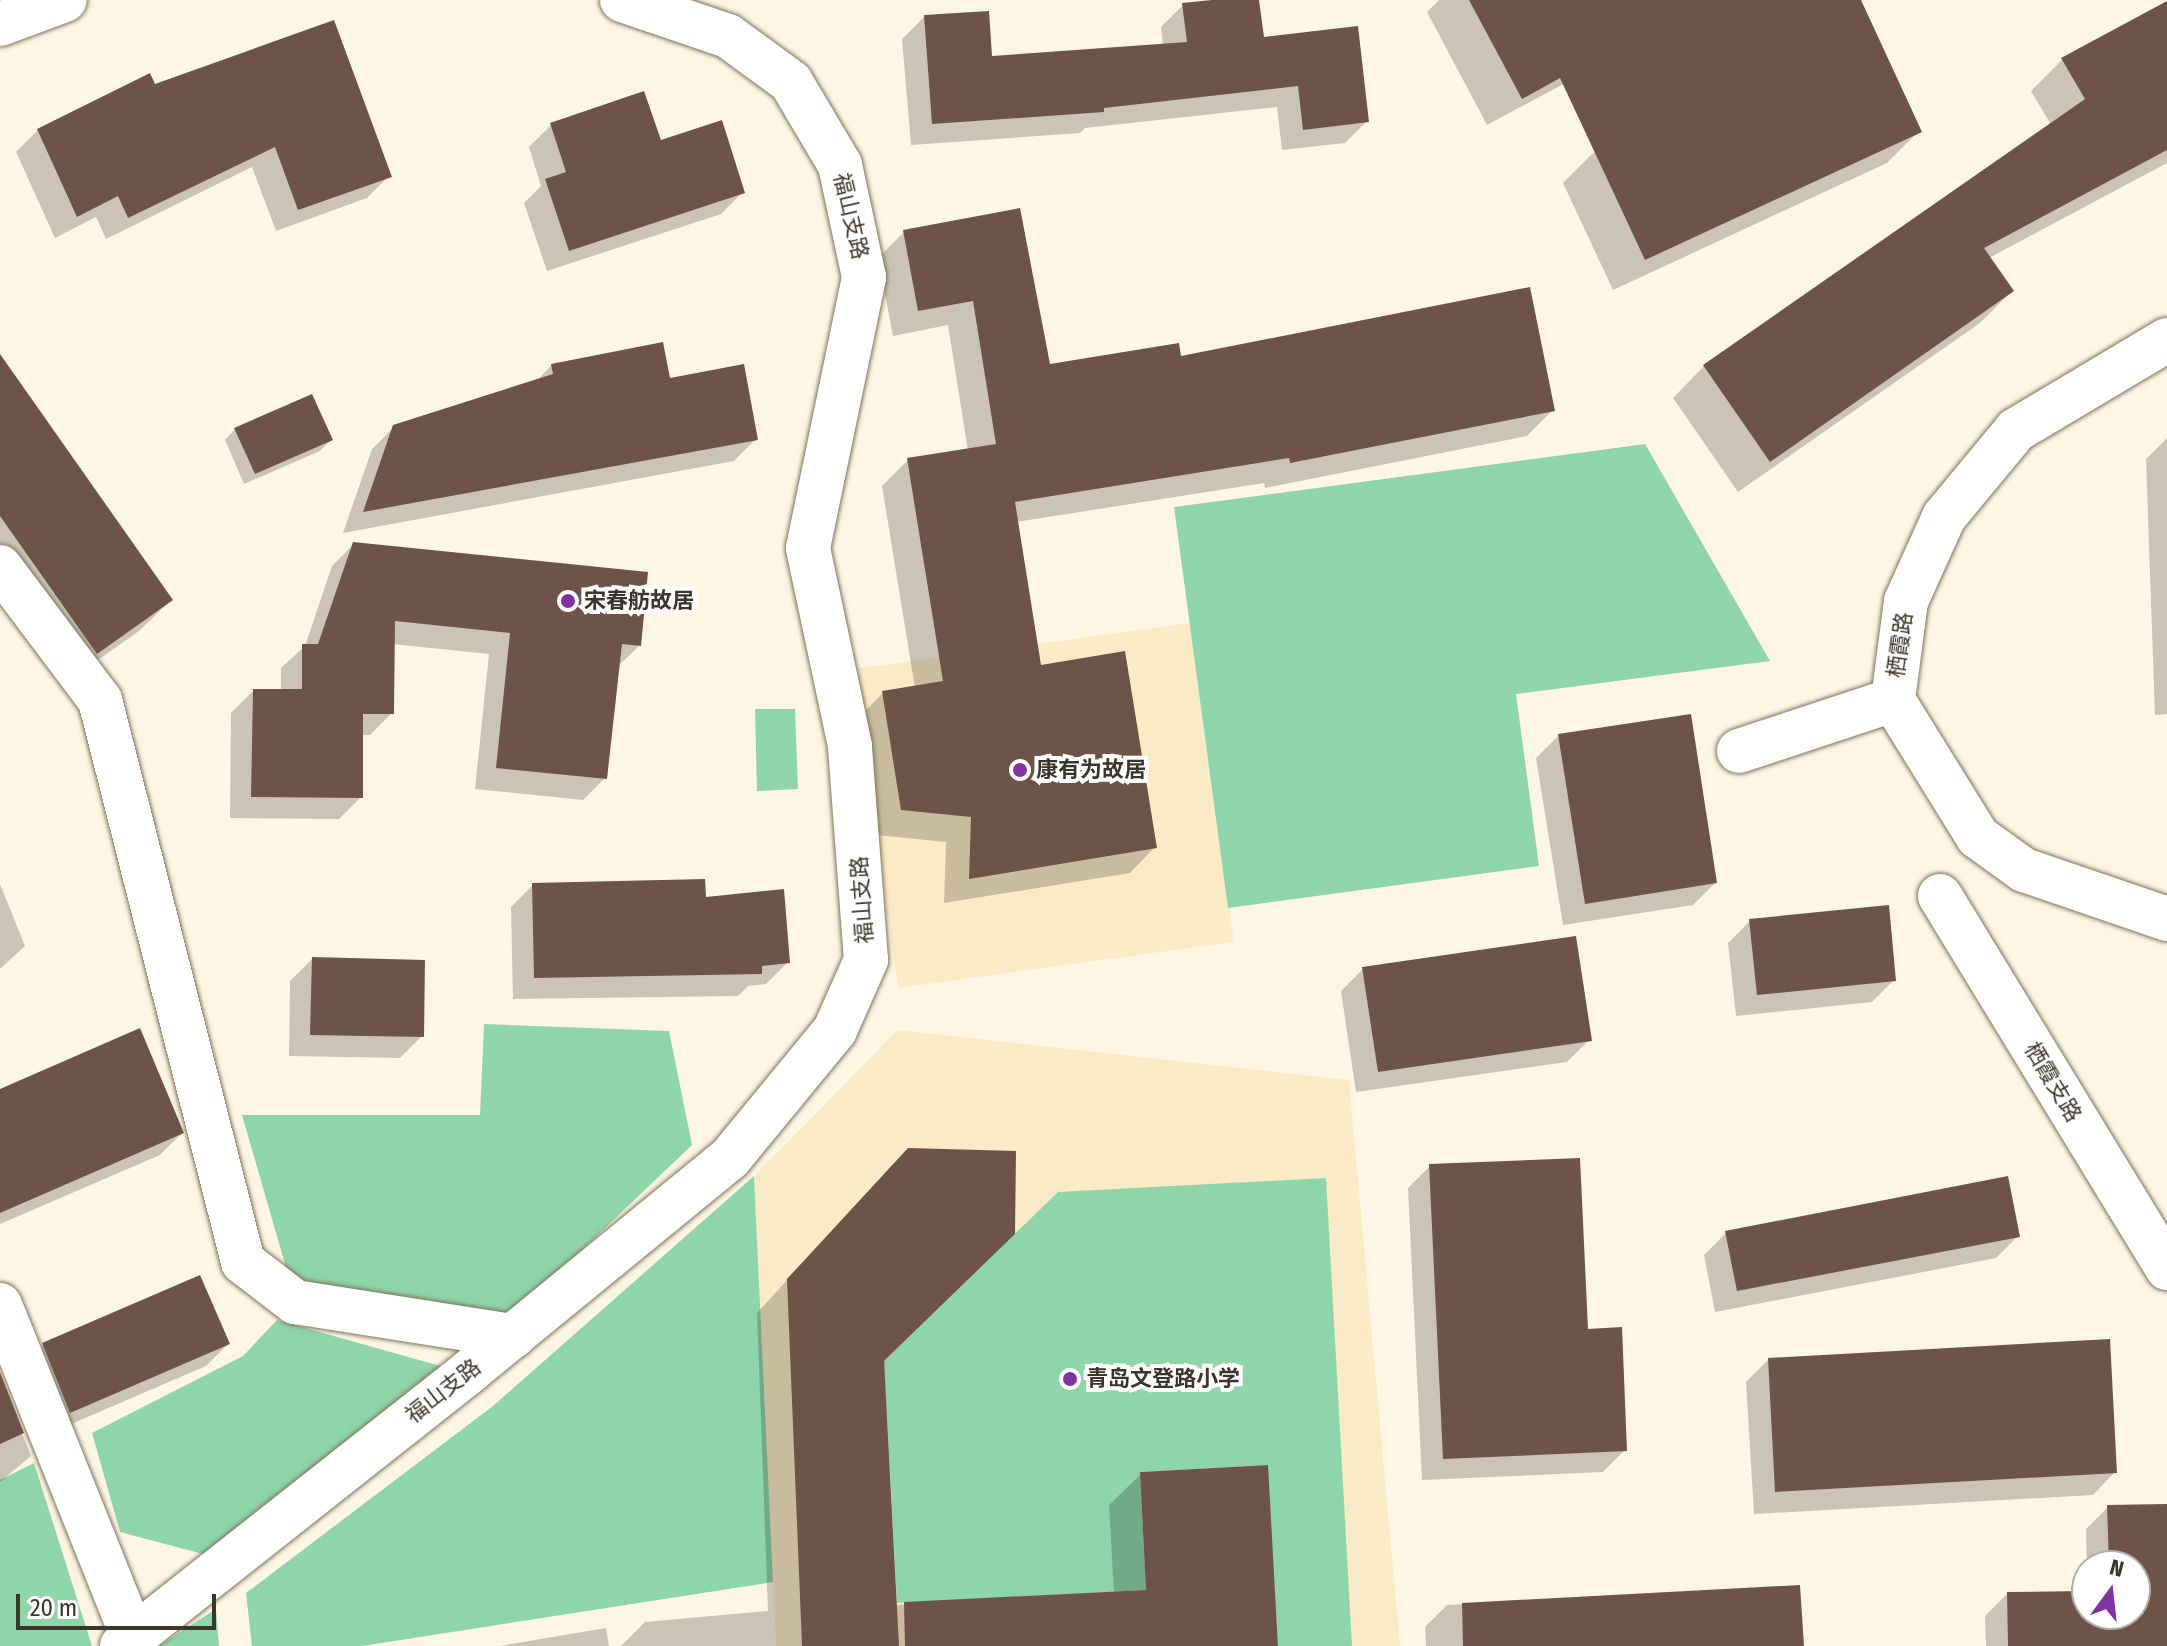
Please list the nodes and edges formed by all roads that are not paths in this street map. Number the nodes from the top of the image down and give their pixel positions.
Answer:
1 (65, 0) edge
2 (622, 0) edge
3 (0, 24) edge
4 (2167, 340) edge
5 (0, 567) edge
6 (1893, 700) junction
7 (1739, 751) dead end
8 (1940, 896) dead end
9 (2167, 919) edge
10 (2167, 1268) edge
11 (0, 1305) edge
12 (513, 1336) junction
13 (127, 1640) edge

1 - 3 street
2 - 12 street, 福山支路
4 - 6 street, 栖霞路
5 - 12 street
6 - 7 street
6 - 9 street, 栖霞路
8 - 10 street, 栖霞支路
11 - 13 street
12 - 13 street, 福山支路

